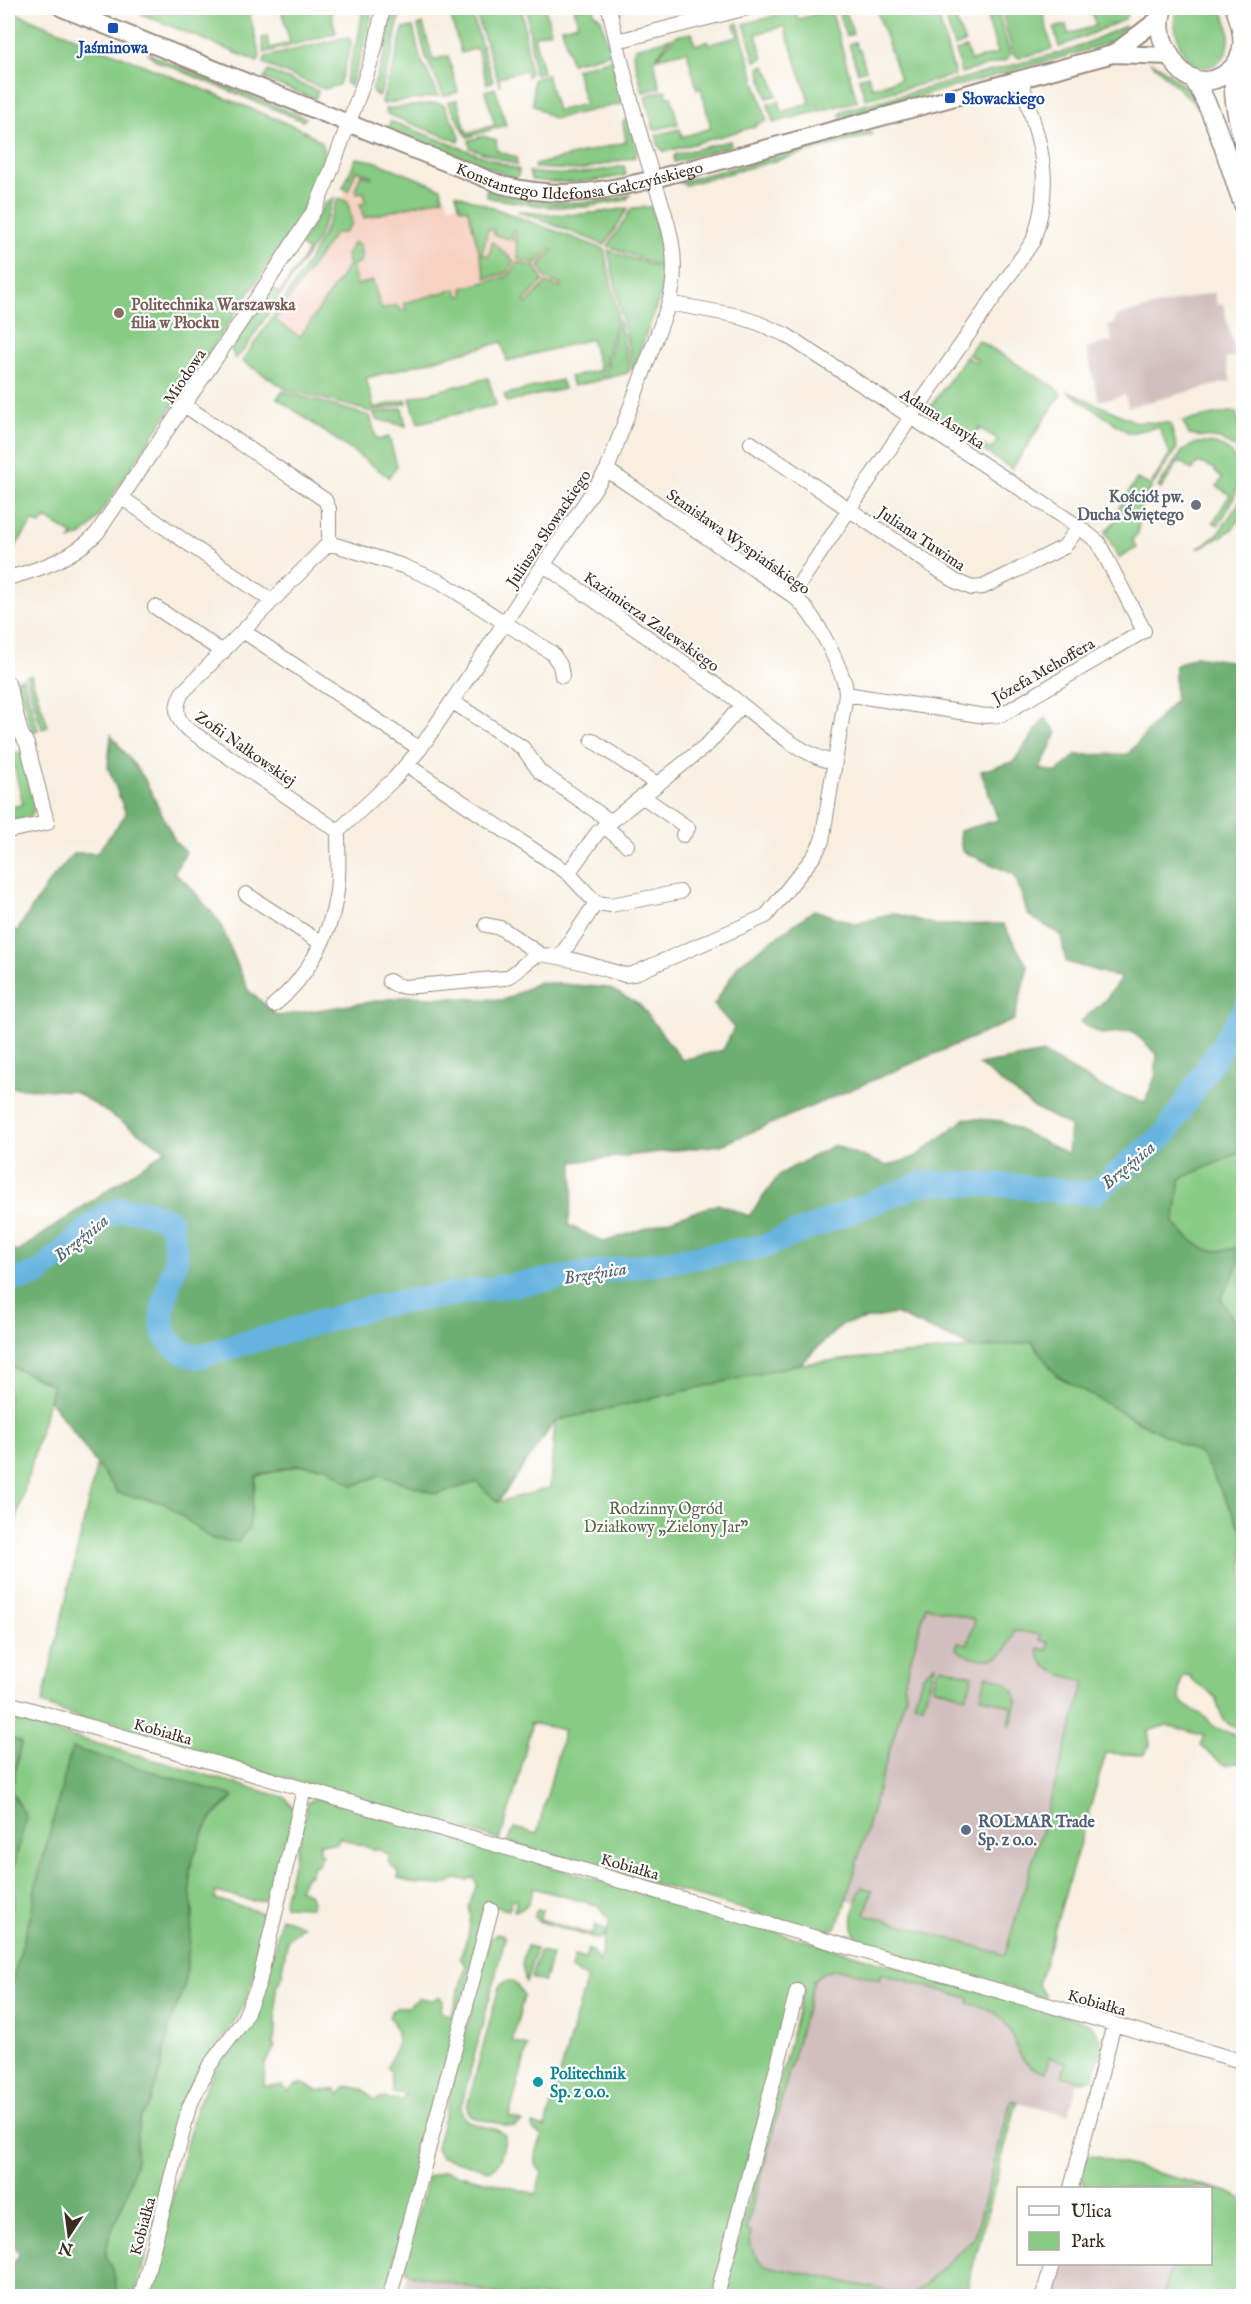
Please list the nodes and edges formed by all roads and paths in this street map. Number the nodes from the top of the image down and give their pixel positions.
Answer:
1 (62, 8) edge
2 (383, 8) edge
3 (609, 8) edge
4 (747, 8) edge
5 (1235, 8) edge
6 (1161, 13) edge
7 (617, 41) junction
8 (1113, 54) junction
9 (1170, 56) junction
10 (1239, 58) edge
11 (1193, 78) junction
12 (1021, 79) junction
13 (349, 124) junction
14 (1244, 143) edge
15 (654, 179) junction
16 (1244, 206) edge
17 (669, 303) junction
18 (184, 405) junction
19 (911, 417) junction
20 (751, 443) dead end
21 (607, 470) junction
22 (122, 498) junction
23 (850, 509) junction
24 (1079, 527) junction
25 (328, 543) junction
26 (544, 565) junction
27 (8, 578) edge
28 (792, 596) junction
29 (272, 601) junction
30 (155, 607) dead end
31 (504, 623) junction
32 (243, 631) junction
33 (1144, 631) joint
34 (222, 652) junction
35 (562, 676) dead end
36 (8, 683) edge
37 (846, 694) junction
38 (453, 702) junction
39 (742, 705) junction
40 (592, 740) dead end
41 (420, 749) junction
42 (834, 762) junction
43 (407, 765) junction
44 (657, 784) junction
45 (642, 795) junction
46 (607, 823) junction
47 (8, 831) edge
48 (338, 831) junction
49 (682, 835) dead end
50 (627, 845) dead end
51 (568, 873) junction
52 (680, 892) dead end
53 (246, 894) dead end
54 (596, 903) junction
55 (486, 925) dead end
56 (321, 943) junction
57 (541, 956) junction
58 (560, 957) junction
59 (389, 981) dead end
60 (274, 1005) dead end
61 (8, 1703) edge
62 (304, 1789) junction
63 (491, 1910) dead end
64 (797, 1991) dead end
65 (1114, 2024) junction
66 (1244, 2062) edge
67 (1071, 2187) edge
68 (1052, 2265) edge
69 (141, 2296) edge
70 (390, 2296) edge
71 (717, 2296) edge
72 (1043, 2296) edge

1 - 13 street, Konstantego Ildefonsa Gałczyńskiego
2 - 13 street, Miodowa
3 - 7 street, Juliusza Słowackiego
4 - 7 street
5 - 10 main road
6 - 8 street, Konstantego Ildefonsa Gałczyńskiego
6 - 9 main road
7 - 15 street, Juliusza Słowackiego
8 - 9 street, Konstantego Ildefonsa Gałczyńskiego
8 - 12 street, Konstantego Ildefonsa Gałczyńskiego
9 - 11 main road
10 - 11 main road
10 - 14 main road
11 - 16 main road
12 - 15 street, Konstantego Ildefonsa Gałczyńskiego
12 - 19 street
13 - 15 street, Konstantego Ildefonsa Gałczyńskiego
13 - 18 street, Miodowa
15 - 17 street, Juliusza Słowackiego
17 - 19 street, Adama Asnyka
17 - 21 street, Juliusza Słowackiego
18 - 22 street, Miodowa
18 - 25 street
19 - 23 street
19 - 24 street, Adama Asnyka
20 - 23 street, Juliana Tuwima
21 - 26 street, Juliusza Słowackiego
21 - 28 street, Stanisława Wyspiańskiego
22 - 27 street, Miodowa
22 - 29 street
23 - 24 street, Juliana Tuwima
23 - 28 street
24 - 33 street, Adama Asnyka
25 - 29 street, Zofii Nałkowskiej
25 - 31 street
26 - 31 street, Juliusza Słowackiego
26 - 39 street, Kazimierza Zalewskiego
28 - 37 street, Stanisława Wyspiańskiego
29 - 32 street, Zofii Nałkowskiej
30 - 34 street
31 - 35 street
31 - 38 street, Juliusza Słowackiego
32 - 34 street, Zofii Nałkowskiej
32 - 41 street
33 - 37 street, Józefa Mehoffera
34 - 48 street, Zofii Nałkowskiej
36 - 47 street
37 - 42 street, Stanisława Wyspiańskiego
38 - 41 street, Juliusza Słowackiego
38 - 46 street
39 - 42 street, Kazimierza Zalewskiego
39 - 44 street
40 - 44 street
41 - 43 street, Juliusza Słowackiego
42 - 58 street, Stanisława Wyspiańskiego
43 - 48 street, Juliusza Słowackiego
43 - 51 street
44 - 45 street
45 - 46 street
45 - 49 street
46 - 50 street
46 - 51 street
48 - 56 street
51 - 54 street
52 - 54 street
53 - 56 street
54 - 58 street
55 - 57 street
56 - 60 street
57 - 58 street, Stanisława Wyspiańskiego
57 - 59 street
61 - 62 street, Kobiałka
62 - 65 street, Kobiałka
62 - 69 street, Kobiałka
63 - 70 street
64 - 71 street
65 - 66 street, Kobiałka
65 - 67 street
68 - 72 street

